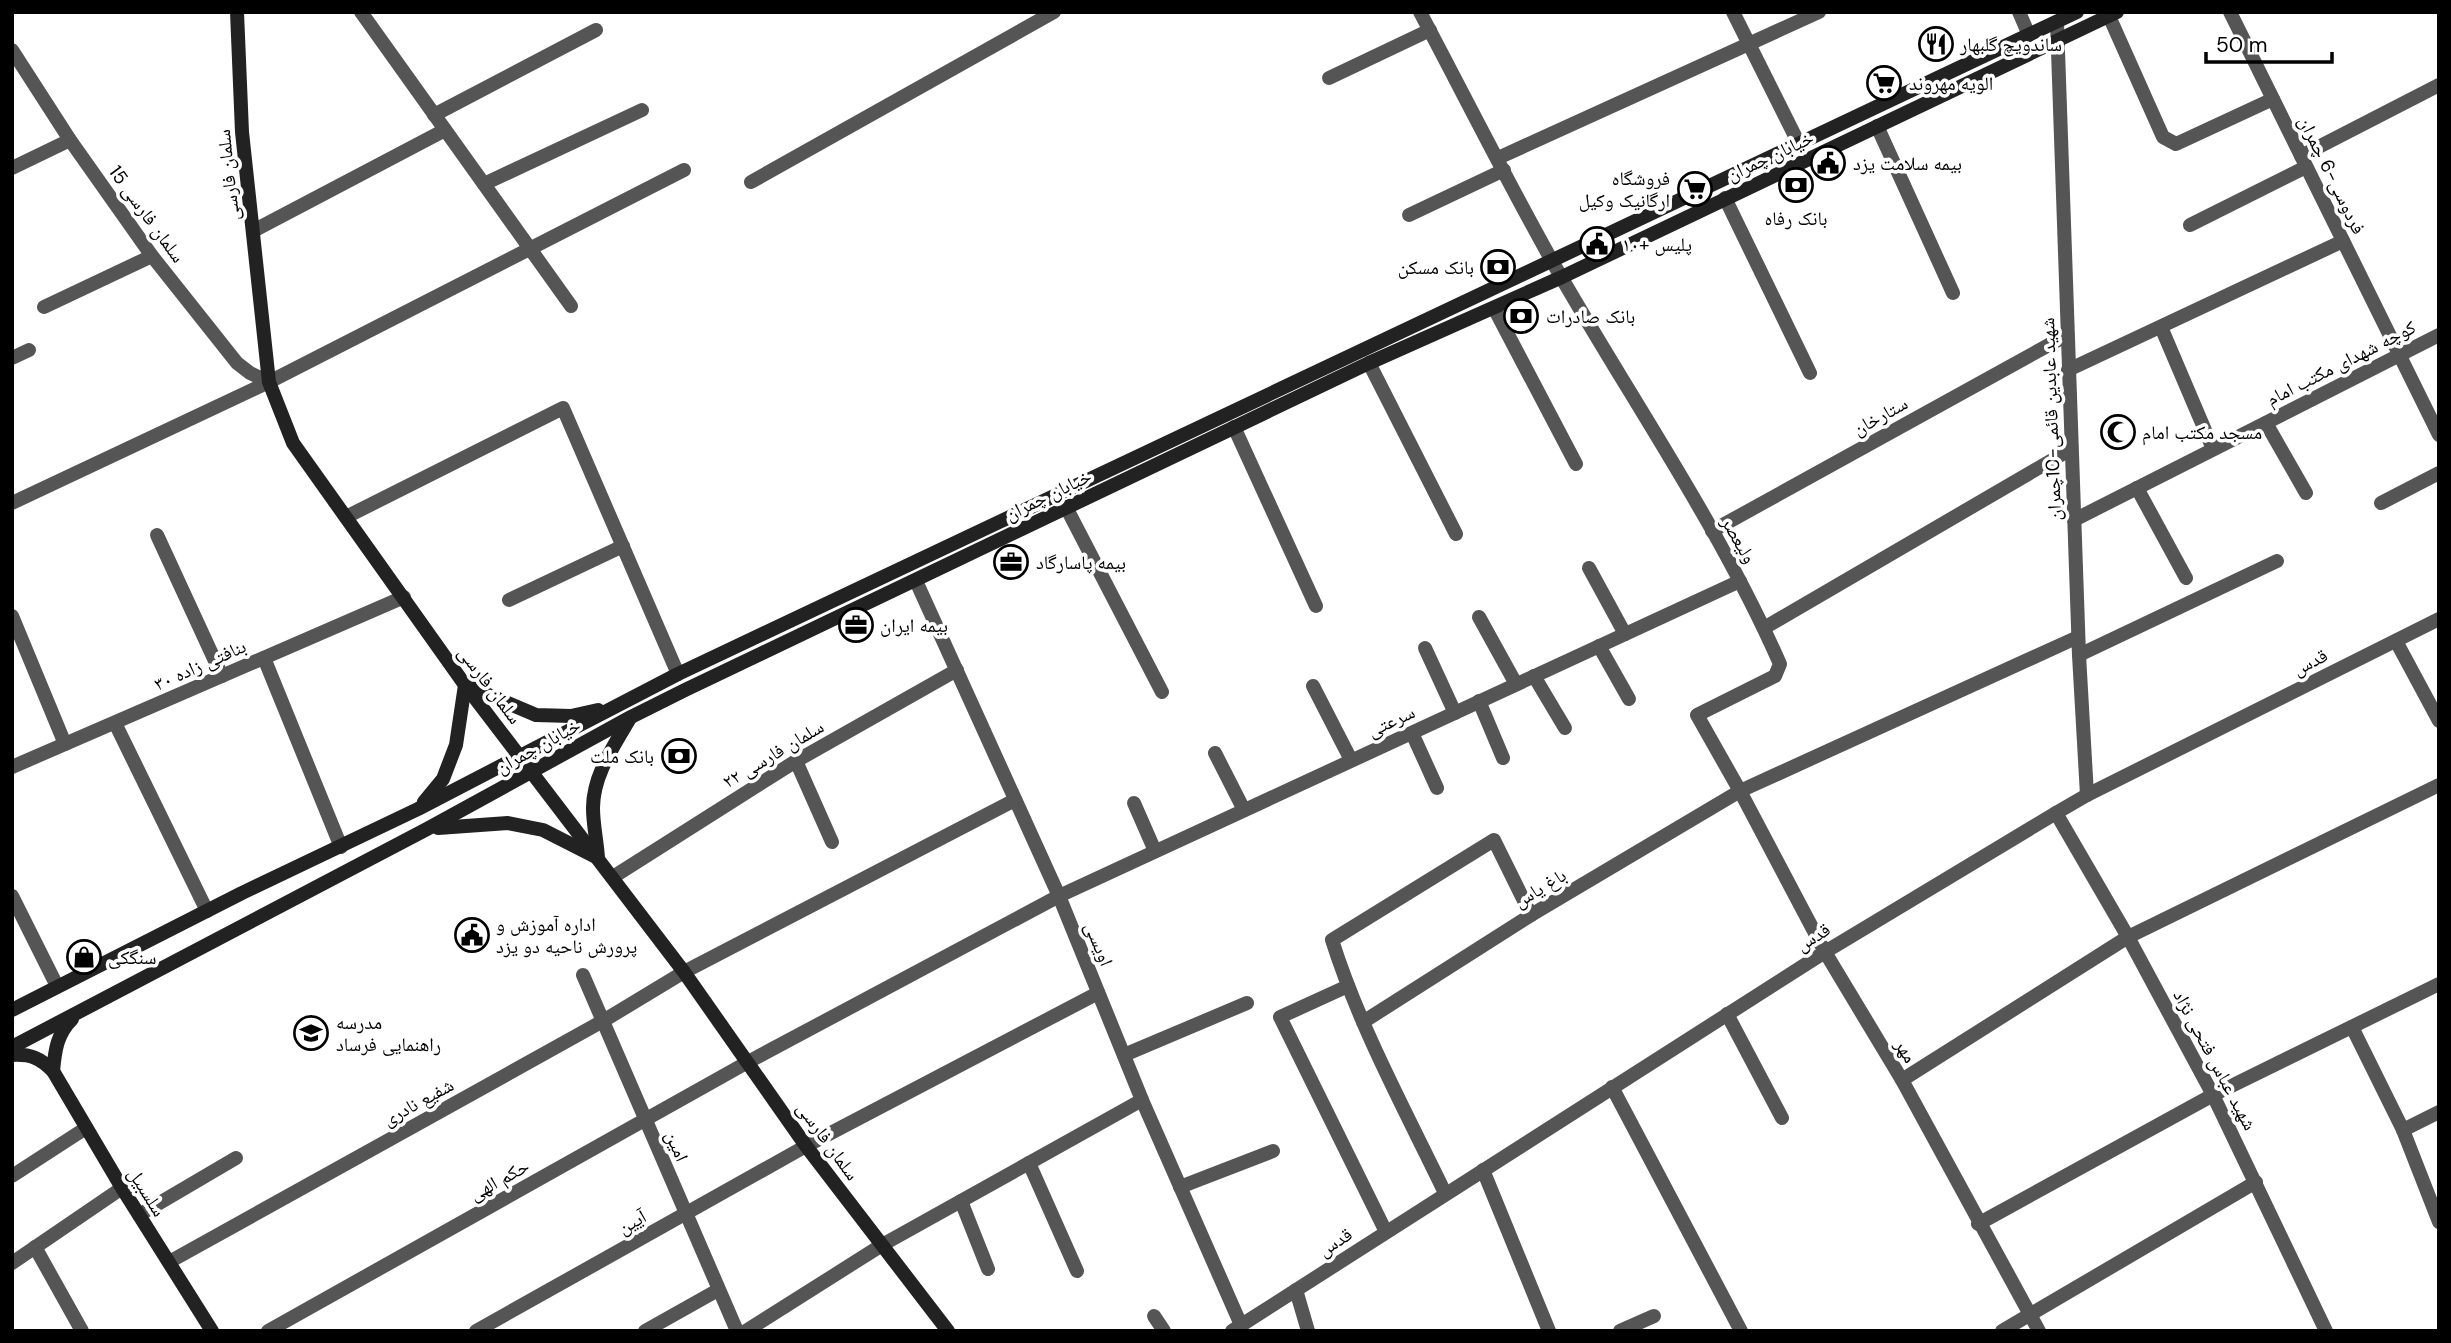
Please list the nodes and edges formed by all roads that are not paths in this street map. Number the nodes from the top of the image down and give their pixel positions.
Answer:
1 (237, 12) edge
2 (361, 12) edge
3 (1054, 12) edge
4 (1420, 12) edge
5 (1732, 12) edge
6 (1819, 12) edge
7 (2019, 12) edge
8 (2077, 12) edge
9 (2230, 12) edge
10 (2113, 14) edge
11 (2057, 17) edge
12 (596, 30) dead end
13 (1430, 30) junction
14 (2028, 35) junction
15 (2057, 41) junction
16 (1749, 45) junction
17 (12, 50) edge
18 (1329, 78) dead end
19 (2439, 85) edge
20 (2273, 99) junction
21 (642, 110) dead end
22 (434, 115) junction
23 (1877, 126) junction
24 (445, 130) junction
25 (70, 140) junction
26 (1799, 144) junction
27 (2304, 161) junction
28 (1501, 164) junction
29 (12, 168) edge
30 (684, 170) dead end
31 (751, 182) dead end
32 (484, 184) junction
33 (1726, 198) junction
34 (1409, 215) dead end
35 (2190, 225) dead end
36 (253, 231) junction
37 (2343, 241) junction
38 (530, 249) junction
39 (152, 256) junction
40 (1552, 261) junction
41 (1562, 277) junction
42 (1953, 293) dead end
43 (571, 306) dead end
44 (44, 307) dead end
45 (1494, 307) junction
46 (2161, 327) junction
47 (2067, 335) junction
48 (2439, 335) edge
49 (29, 350) dead end
50 (2400, 355) junction
51 (12, 358) edge
52 (1369, 363) junction
53 (2068, 370) junction
54 (1810, 373) dead end
55 (269, 382) junction
56 (2266, 423) junction
57 (1234, 427) junction
58 (2439, 435) edge
59 (2071, 449) junction
60 (2213, 449) junction
61 (1576, 464) dead end
62 (2439, 473) edge
63 (2137, 488) junction
64 (2306, 493) dead end
65 (12, 503) edge
66 (2381, 503) dead end
67 (1066, 507) junction
68 (346, 517) junction
69 (2074, 520) junction
70 (1712, 531) junction
71 (1456, 534) dead end
72 (157, 535) dead end
73 (623, 547) junction
74 (2277, 561) dead end
75 (1589, 568) dead end
76 (2186, 578) dead end
77 (916, 581) junction
78 (1740, 581) junction
79 (404, 597) junction
80 (509, 600) dead end
81 (1316, 606) dead end
82 (12, 616) edge
83 (1479, 617) dead end
84 (2439, 619) edge
85 (1765, 628) junction
86 (1625, 634) junction
87 (2078, 637) junction
88 (2396, 641) junction
89 (1598, 646) junction
90 (1425, 648) dead end
91 (2079, 655) junction
92 (264, 658) junction
93 (957, 670) junction
94 (678, 674) junction
95 (222, 676) junction
96 (1534, 676) junction
97 (1516, 684) junction
98 (465, 685) junction
99 (1313, 686) dead end
100 (1162, 692) dead end
101 (1629, 699) dead end
102 (1479, 701) junction
103 (620, 705) junction
104 (1455, 713) junction
105 (631, 717) junction
106 (2439, 721) edge
107 (115, 723) junction
108 (1565, 727) dead end
109 (1412, 733) junction
110 (65, 744) junction
111 (1215, 753) dead end
112 (519, 755) junction
113 (1503, 758) dead end
114 (1351, 760) junction
115 (796, 761) junction
116 (12, 767) edge
117 (531, 773) junction
118 (2439, 785) edge
119 (1437, 788) dead end
120 (1740, 791) junction
121 (2087, 795) junction
122 (1015, 800) junction
123 (1134, 803) dead end
124 (418, 809) junction
125 (1244, 810) junction
126 (2056, 813) junction
127 (427, 829) junction
128 (832, 842) dead end
129 (341, 846) junction
130 (1155, 851) junction
131 (598, 858) junction
132 (351, 869) junction
133 (613, 877) junction
134 (12, 896) edge
135 (1059, 896) junction
136 (206, 911) junction
137 (1531, 915) junction
138 (2127, 937) junction
139 (1825, 952) junction
140 (684, 972) junction
141 (583, 975) dead end
142 (1345, 980) junction
143 (2439, 984) edge
144 (57, 986) junction
145 (1098, 993) junction
146 (1247, 1003) dead end
147 (12, 1010) edge
148 (79, 1013) junction
149 (1727, 1014) junction
150 (603, 1021) junction
151 (1363, 1022) junction
152 (2353, 1027) junction
153 (12, 1046) edge
154 (12, 1055) edge
155 (1124, 1055) junction
156 (748, 1062) junction
157 (53, 1071) junction
158 (1902, 1080) junction
159 (1612, 1087) junction
160 (2213, 1095) junction
161 (1142, 1100) junction
162 (2439, 1112) edge
163 (1782, 1118) dead end
164 (646, 1121) junction
165 (86, 1128) junction
166 (2403, 1130) junction
167 (806, 1146) junction
168 (1273, 1151) dead end
169 (236, 1158) dead end
170 (1029, 1163) junction
171 (1483, 1170) junction
172 (12, 1176) edge
173 (2256, 1182) junction
174 (1180, 1187) junction
175 (122, 1188) junction
176 (1445, 1193) junction
177 (961, 1201) junction
178 (685, 1214) junction
179 (139, 1215) junction
180 (2439, 1221) edge
181 (1978, 1224) junction
182 (1386, 1232) junction
183 (882, 1245) junction
184 (35, 1247) junction
185 (169, 1262) junction
186 (12, 1263) edge
187 (988, 1269) dead end
188 (1076, 1271) dead end
189 (718, 1290) junction
190 (1296, 1290) junction
191 (2030, 1313) junction
192 (1654, 1315) dead end
193 (1154, 1316) dead end
194 (1237, 1328) edge
195 (82, 1331) edge
196 (212, 1331) edge
197 (268, 1331) edge
198 (476, 1331) edge
199 (645, 1331) edge
200 (737, 1331) edge
201 (746, 1331) edge
202 (948, 1331) edge
203 (1164, 1331) edge
204 (1308, 1331) edge
205 (1549, 1331) edge
206 (1620, 1331) edge
207 (1741, 1331) edge
208 (2002, 1331) edge
209 (2039, 1331) edge
210 (2326, 1331) edge

1 - 36 main road, سلمان فارسی
2 - 22 street
3 - 31 street
4 - 13 street, ولیعصر
5 - 16 street
6 - 16 street
7 - 14 street
8 - 11 main road, خیابان چمران
9 - 20 street, فردوسی-6 چمران
10 - 15 main road, خیابان چمران
10 - 20 street
11 - 14 main road, خیابان چمران
11 - 15 street, شهید عابدین قائمی-10چمران
12 - 22 street
13 - 18 street
13 - 28 street, ولیعصر
14 - 26 main road, خیابان چمران
15 - 23 main road, خیابان چمران
15 - 47 street, شهید عابدین قائمی-10چمران
16 - 26 street
16 - 28 street
17 - 25 street, سلمان فارسی 15
19 - 27 street
20 - 27 street, فردوسی-6 چمران
21 - 32 street
22 - 24 street
23 - 33 main road, خیابان چمران
23 - 42 street
24 - 32 street
24 - 36 street
25 - 29 street
25 - 39 street, سلمان فارسی 15
26 - 40 main road, خیابان چمران
27 - 35 street
27 - 37 street, فردوسی-6 چمران
28 - 34 street
28 - 40 street, ولیعصر
30 - 38 street
32 - 38 street
33 - 41 main road, خیابان چمران
33 - 54 street
36 - 55 main road, سلمان فارسی
37 - 46 street
37 - 50 street, فردوسی-6 چمران
38 - 43 street
38 - 55 street
39 - 44 street
39 - 55 street, سلمان فارسی 15
40 - 41 street, ولیعصر
40 - 94 main road, خیابان چمران
41 - 45 main road, خیابان چمران
41 - 70 street, ولیعصر
45 - 52 main road, خیابان چمران
45 - 61 street
46 - 53 street
46 - 60 street
47 - 53 street, شهید عابدین قائمی-10چمران
47 - 70 street, ستارخان
48 - 50 street, کوچه شهدای مکتب امام
49 - 51 street
50 - 56 street, کوچه شهدای مکتب امام
50 - 58 street, فردوسی-6 چمران
52 - 57 main road, خیابان چمران
52 - 71 street
53 - 59 street, شهید عابدین قائمی-10چمران
55 - 65 street
55 - 68 main road, سلمان فارسی
56 - 60 street, کوچه شهدای مکتب امام
56 - 64 street
57 - 67 main road, خیابان چمران
57 - 81 street
59 - 69 street, شهید عابدین قائمی-10چمران
59 - 85 street
60 - 63 street, کوچه شهدای مکتب امام
62 - 66 street
63 - 69 street, کوچه شهدای مکتب امام
63 - 76 street
67 - 77 main road, خیابان چمران
67 - 100 street
68 - 73 street
68 - 79 main road, سلمان فارسی
69 - 87 street, شهید عابدین قائمی-10چمران
70 - 78 street, ولیعصر
72 - 95 street
73 - 80 street
73 - 94 street
74 - 91 street
75 - 86 street
77 - 93 street, اویسی
77 - 105 main road, خیابان چمران
78 - 85 street, ولیعصر
78 - 86 street, سرعتی
79 - 92 street, بنافتی زاده ۳۰
79 - 98 main road, سلمان فارسی
82 - 110 street
83 - 97 street
84 - 88 street, قدس
85 - 120 street, ولیعصر
86 - 89 street, سرعتی
87 - 91 street, شهید عابدین قائمی-10چمران
87 - 120 street, باغ یاس
88 - 106 street
88 - 121 street, قدس
89 - 96 street, سرعتی
89 - 101 street
90 - 104 street
91 - 121 street, شهید عابدین قائمی-10چمران
92 - 95 street, بنافتی زاده ۳۰
92 - 129 street
93 - 115 street, سلمان فارسی ۲۲
93 - 122 street, اویسی
94 - 103 main road, خیابان چمران
95 - 107 street, بنافتی زاده ۳۰
96 - 97 street, سرعتی
96 - 108 street
97 - 102 street, سرعتی
98 - 103 main road
98 - 112 main road, سلمان فارسی
98 - 124 main road
99 - 114 street
102 - 104 street, سرعتی
102 - 113 street
103 - 112 main road, خیابان چمران
104 - 109 street, سرعتی
105 - 117 main road, خیابان چمران
105 - 131 main road
107 - 110 street, بنافتی زاده ۳۰
107 - 136 street
109 - 114 street, سرعتی
109 - 119 street
110 - 116 street, بنافتی زاده ۳۰
111 - 125 street
112 - 117 main road, سلمان فارسی
112 - 124 main road, خیابان چمران
114 - 125 street, سرعتی
115 - 128 street
115 - 133 street, سلمان فارسی ۲۲
117 - 127 main road, خیابان چمران
117 - 131 main road, سلمان فارسی
118 - 138 street
120 - 137 street, باغ یاس
120 - 139 street, مهر
121 - 126 street, قدس
122 - 135 street, اویسی
122 - 140 street, شفیع نادری
123 - 130 street
124 - 129 main road, خیابان چمران
125 - 130 street, سرعتی
126 - 138 street, شهید عباس فتحی نژاد
126 - 139 street, قدس
127 - 131 main road
127 - 132 main road, خیابان چمران
129 - 132 main road
129 - 136 main road, خیابان چمران
130 - 135 street, سرعتی
131 - 133 main road, سلمان فارسی
132 - 148 main road, خیابان چمران
133 - 140 main road, سلمان فارسی
134 - 144 street
135 - 145 street, اویسی
135 - 156 street, سرعتی
136 - 144 main road, خیابان چمران
137 - 142 street
137 - 151 street, باغ یاس
138 - 158 street
138 - 160 street, شهید عباس فتحی نژاد
139 - 149 street, قدس
139 - 158 street, مهر
140 - 150 street, شفیع نادری
140 - 156 main road, سلمان فارسی
141 - 150 street, امین
142 - 151 street
142 - 182 street
143 - 152 street
144 - 147 main road, خیابان چمران
145 - 155 street, اویسی
145 - 167 street, آیین
146 - 155 street
148 - 153 main road, خیابان چمران
148 - 157 main road
149 - 159 street, قدس
149 - 163 street
150 - 164 street, امین
150 - 185 street, شفیع نادری
151 - 176 street
152 - 160 street
152 - 166 street
154 - 157 main road
155 - 161 street, اویسی
156 - 164 street, حکم الهی
156 - 167 main road, سلمان فارسی
157 - 165 main road, سلسبیل
158 - 181 street, مهر
159 - 171 street, قدس
159 - 207 street
160 - 173 street, شهید عباس فتحی نژاد
160 - 181 street
161 - 170 street
161 - 174 street, اویسی
162 - 166 street
164 - 178 street, امین
164 - 197 street, حکم الهی
165 - 172 street
165 - 175 main road, سلسبیل
166 - 180 street
167 - 178 street, آیین
167 - 183 main road, سلمان فارسی
168 - 174 street
169 - 179 street
170 - 177 street
170 - 188 street
171 - 176 street, قدس
171 - 205 street
173 - 191 street
173 - 210 street, شهید عباس فتحی نژاد
174 - 194 street, اویسی
175 - 179 main road, سلسبیل
175 - 184 street
176 - 182 street, قدس
177 - 183 street
177 - 187 street
178 - 189 street, امین
178 - 198 street, آیین
179 - 185 main road, سلسبیل
181 - 191 street, مهر
182 - 190 street, قدس
183 - 201 street
183 - 202 main road, سلمان فارسی
184 - 186 street
184 - 195 street
185 - 196 main road, سلسبیل
189 - 199 street
189 - 200 street, امین
190 - 194 street, قدس
190 - 204 street
191 - 208 street
191 - 209 street, مهر
192 - 206 street
193 - 203 street

